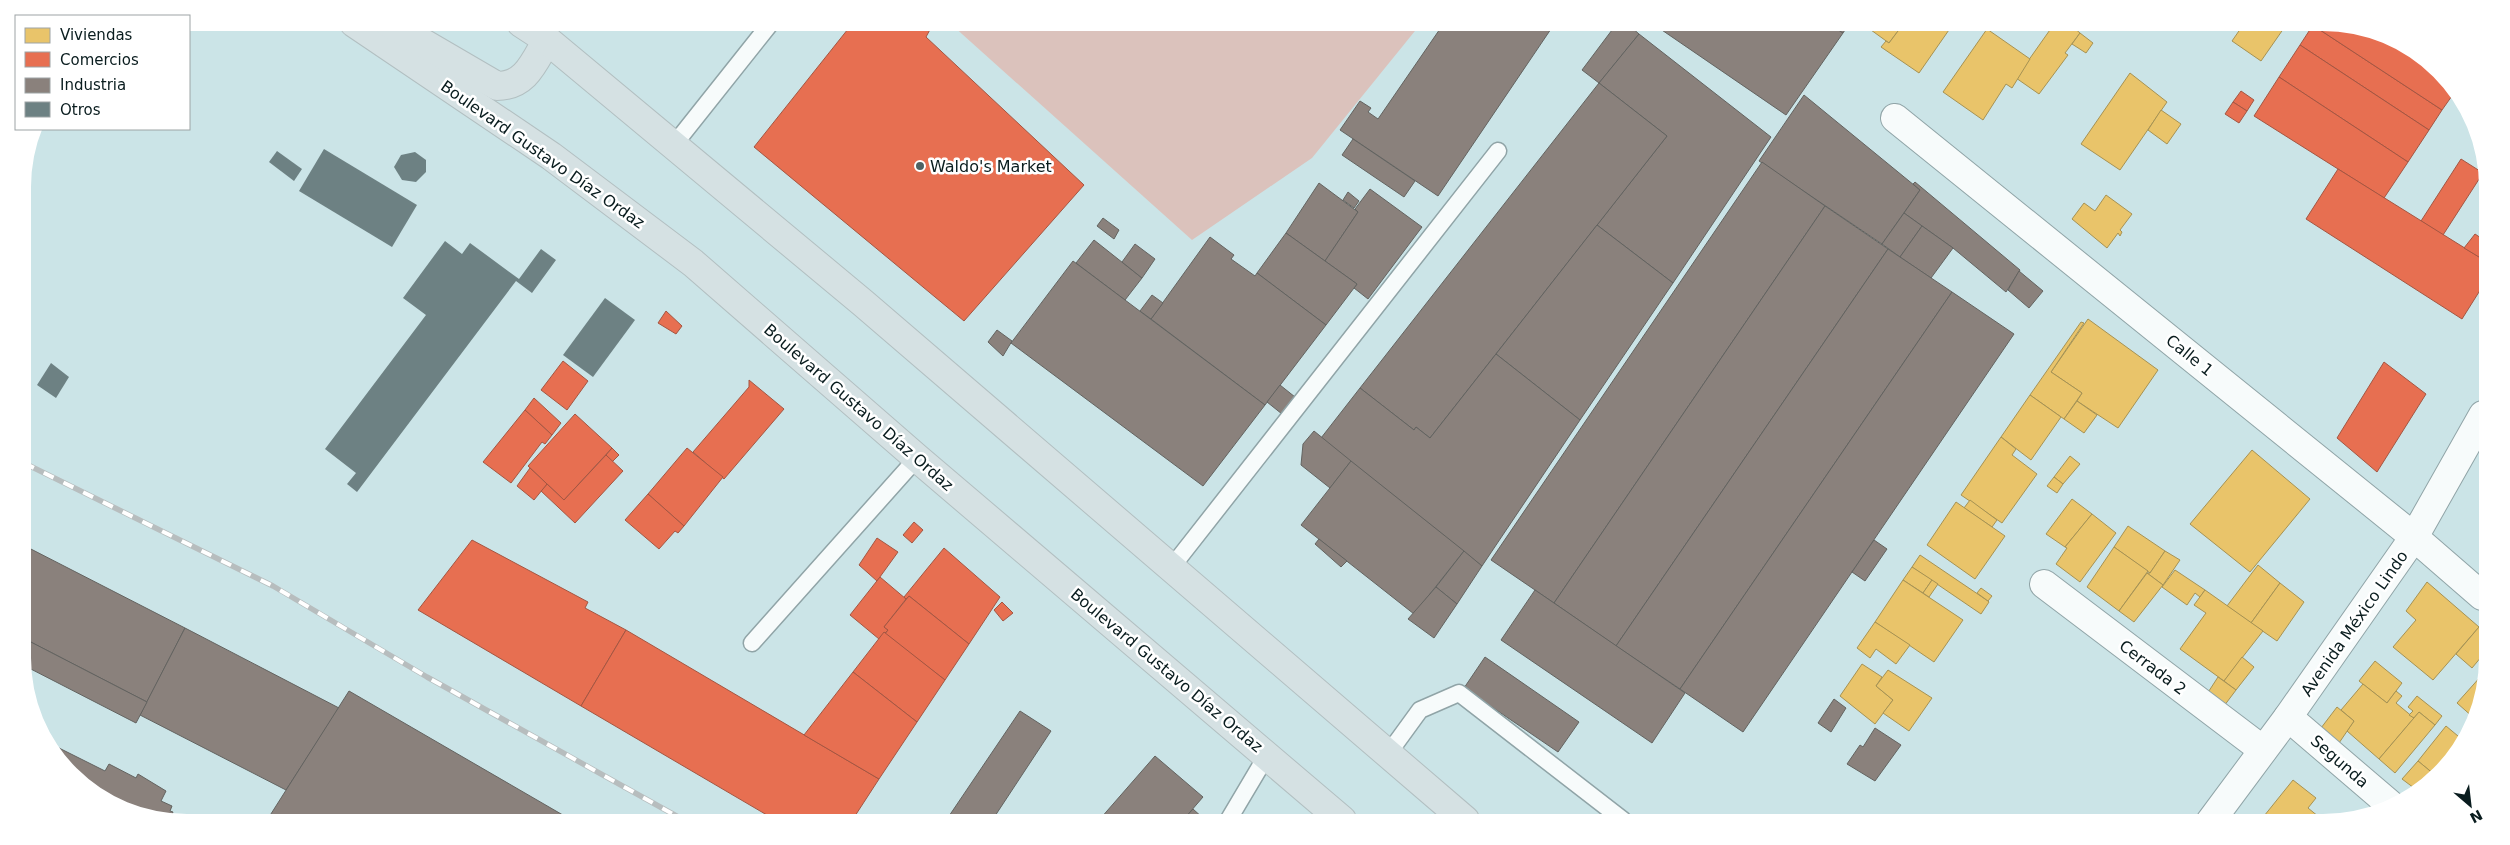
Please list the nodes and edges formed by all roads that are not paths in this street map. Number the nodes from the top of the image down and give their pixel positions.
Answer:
1 (366, 31) edge
2 (403, 31) edge
3 (764, 31) edge
4 (549, 32) edge
5 (1895, 118) dead end
6 (673, 146) junction
7 (1498, 151) dead end
8 (2479, 422) edge
9 (917, 458) junction
10 (2414, 537) junction
11 (1171, 568) junction
12 (2044, 584) dead end
13 (2479, 593) edge
14 (752, 643) dead end
15 (2288, 717) junction
16 (2263, 750) junction
17 (1388, 754) junction
18 (1267, 755) junction
19 (2386, 800) edge
20 (1334, 813) edge
21 (1457, 813) edge
22 (1614, 813) edge
23 (2217, 813) edge
24 (1232, 814) edge

1 - 9 main road, Boulevard Gustavo Díaz Ordaz
2 - 4 main road
3 - 6 lane
4 - 6 main road
5 - 10 street, Calle 1
6 - 11 main road
7 - 11 lane
8 - 10 street, Avenida México Lindo
9 - 14 lane
9 - 18 main road, Boulevard Gustavo Díaz Ordaz
10 - 13 street, Calle 1
10 - 15 street, Avenida México Lindo
11 - 17 main road
12 - 16 street, Cerrada 2
15 - 16 street, Avenida México Lindo
15 - 19 street, Segunda
16 - 23 street, Avenida México Lindo
17 - 21 main road
17 - 22 lane
18 - 20 main road, Boulevard Gustavo Díaz Ordaz
18 - 24 lane

